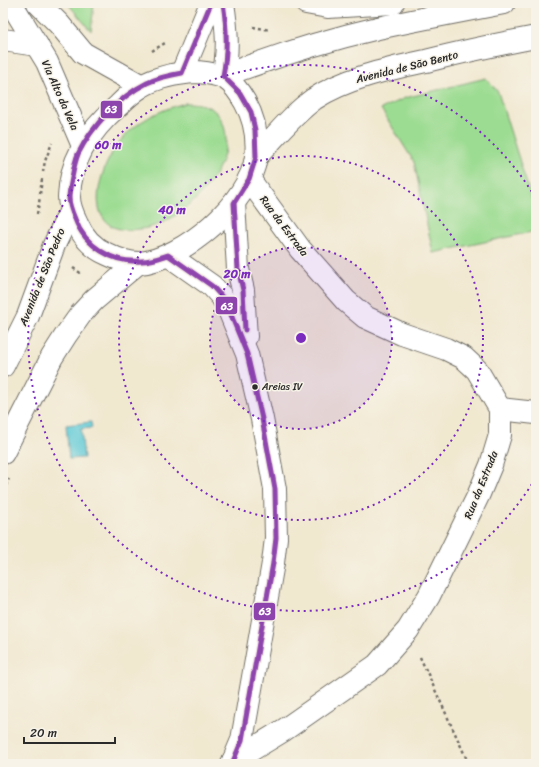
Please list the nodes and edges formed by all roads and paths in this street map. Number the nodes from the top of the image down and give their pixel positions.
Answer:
1 (11, 3) edge
2 (38, 3) edge
3 (211, 3) edge
4 (306, 3) edge
5 (393, 3) edge
6 (504, 3) edge
7 (224, 13) edge
8 (271, 30) dead end
9 (536, 37) edge
10 (3, 40) edge
11 (169, 40) dead end
12 (37, 45) junction
13 (83, 53) junction
14 (115, 71) junction
15 (182, 73) junction
16 (223, 76) junction
17 (142, 86) junction
18 (68, 115) junction
19 (83, 146) junction
20 (256, 157) junction
21 (249, 179) junction
22 (234, 204) junction
23 (71, 210) junction
24 (54, 245) junction
25 (168, 255) junction
26 (138, 263) junction
27 (112, 285) junction
28 (247, 354) junction
29 (3, 366) edge
30 (500, 409) junction
31 (536, 413) edge
32 (3, 453) edge
33 (425, 668) dead end
34 (233, 762) edge
35 (469, 764) edge

1 - 12 main road, Via Alto da Vela
2 - 13 main road, Via Alto da Vela
3 - 15 main road
4 - 5 main road
6 - 16 main road
7 - 8 path
7 - 16 main road
9 - 20 main road, Avenida de São Bento
10 - 12 main road
11 - 14 path
12 - 13 main road, Via Alto da Vela
12 - 18 main road, Via Alto da Vela
13 - 14 main road, Via Alto da Vela
14 - 17 main road, Via Alto da Vela
15 - 16 main road, Avenida de São Pedro
15 - 17 main road, Avenida de São Pedro
16 - 20 main road, Avenida de São Pedro
17 - 19 main road, Avenida de São Pedro
18 - 19 main road, Via Alto da Vela
18 - 24 path
19 - 23 main road, Avenida de São Pedro
20 - 21 main road, Avenida de São Pedro
21 - 22 main road, Avenida de São Pedro
21 - 30 main road, Rua da Estrada
22 - 25 main road, Avenida de São Pedro
22 - 28 main road
23 - 24 main road, Avenida de São Pedro
23 - 26 main road, Avenida de São Pedro
24 - 27 path
24 - 29 main road, Avenida de São Pedro
25 - 26 main road, Avenida de São Pedro
25 - 28 main road
26 - 27 main road, Avenida de São Pedro
27 - 32 main road, Avenida de São Pedro
28 - 34 main road
30 - 31 main road
30 - 34 main road, Rua da Estrada
33 - 35 path

